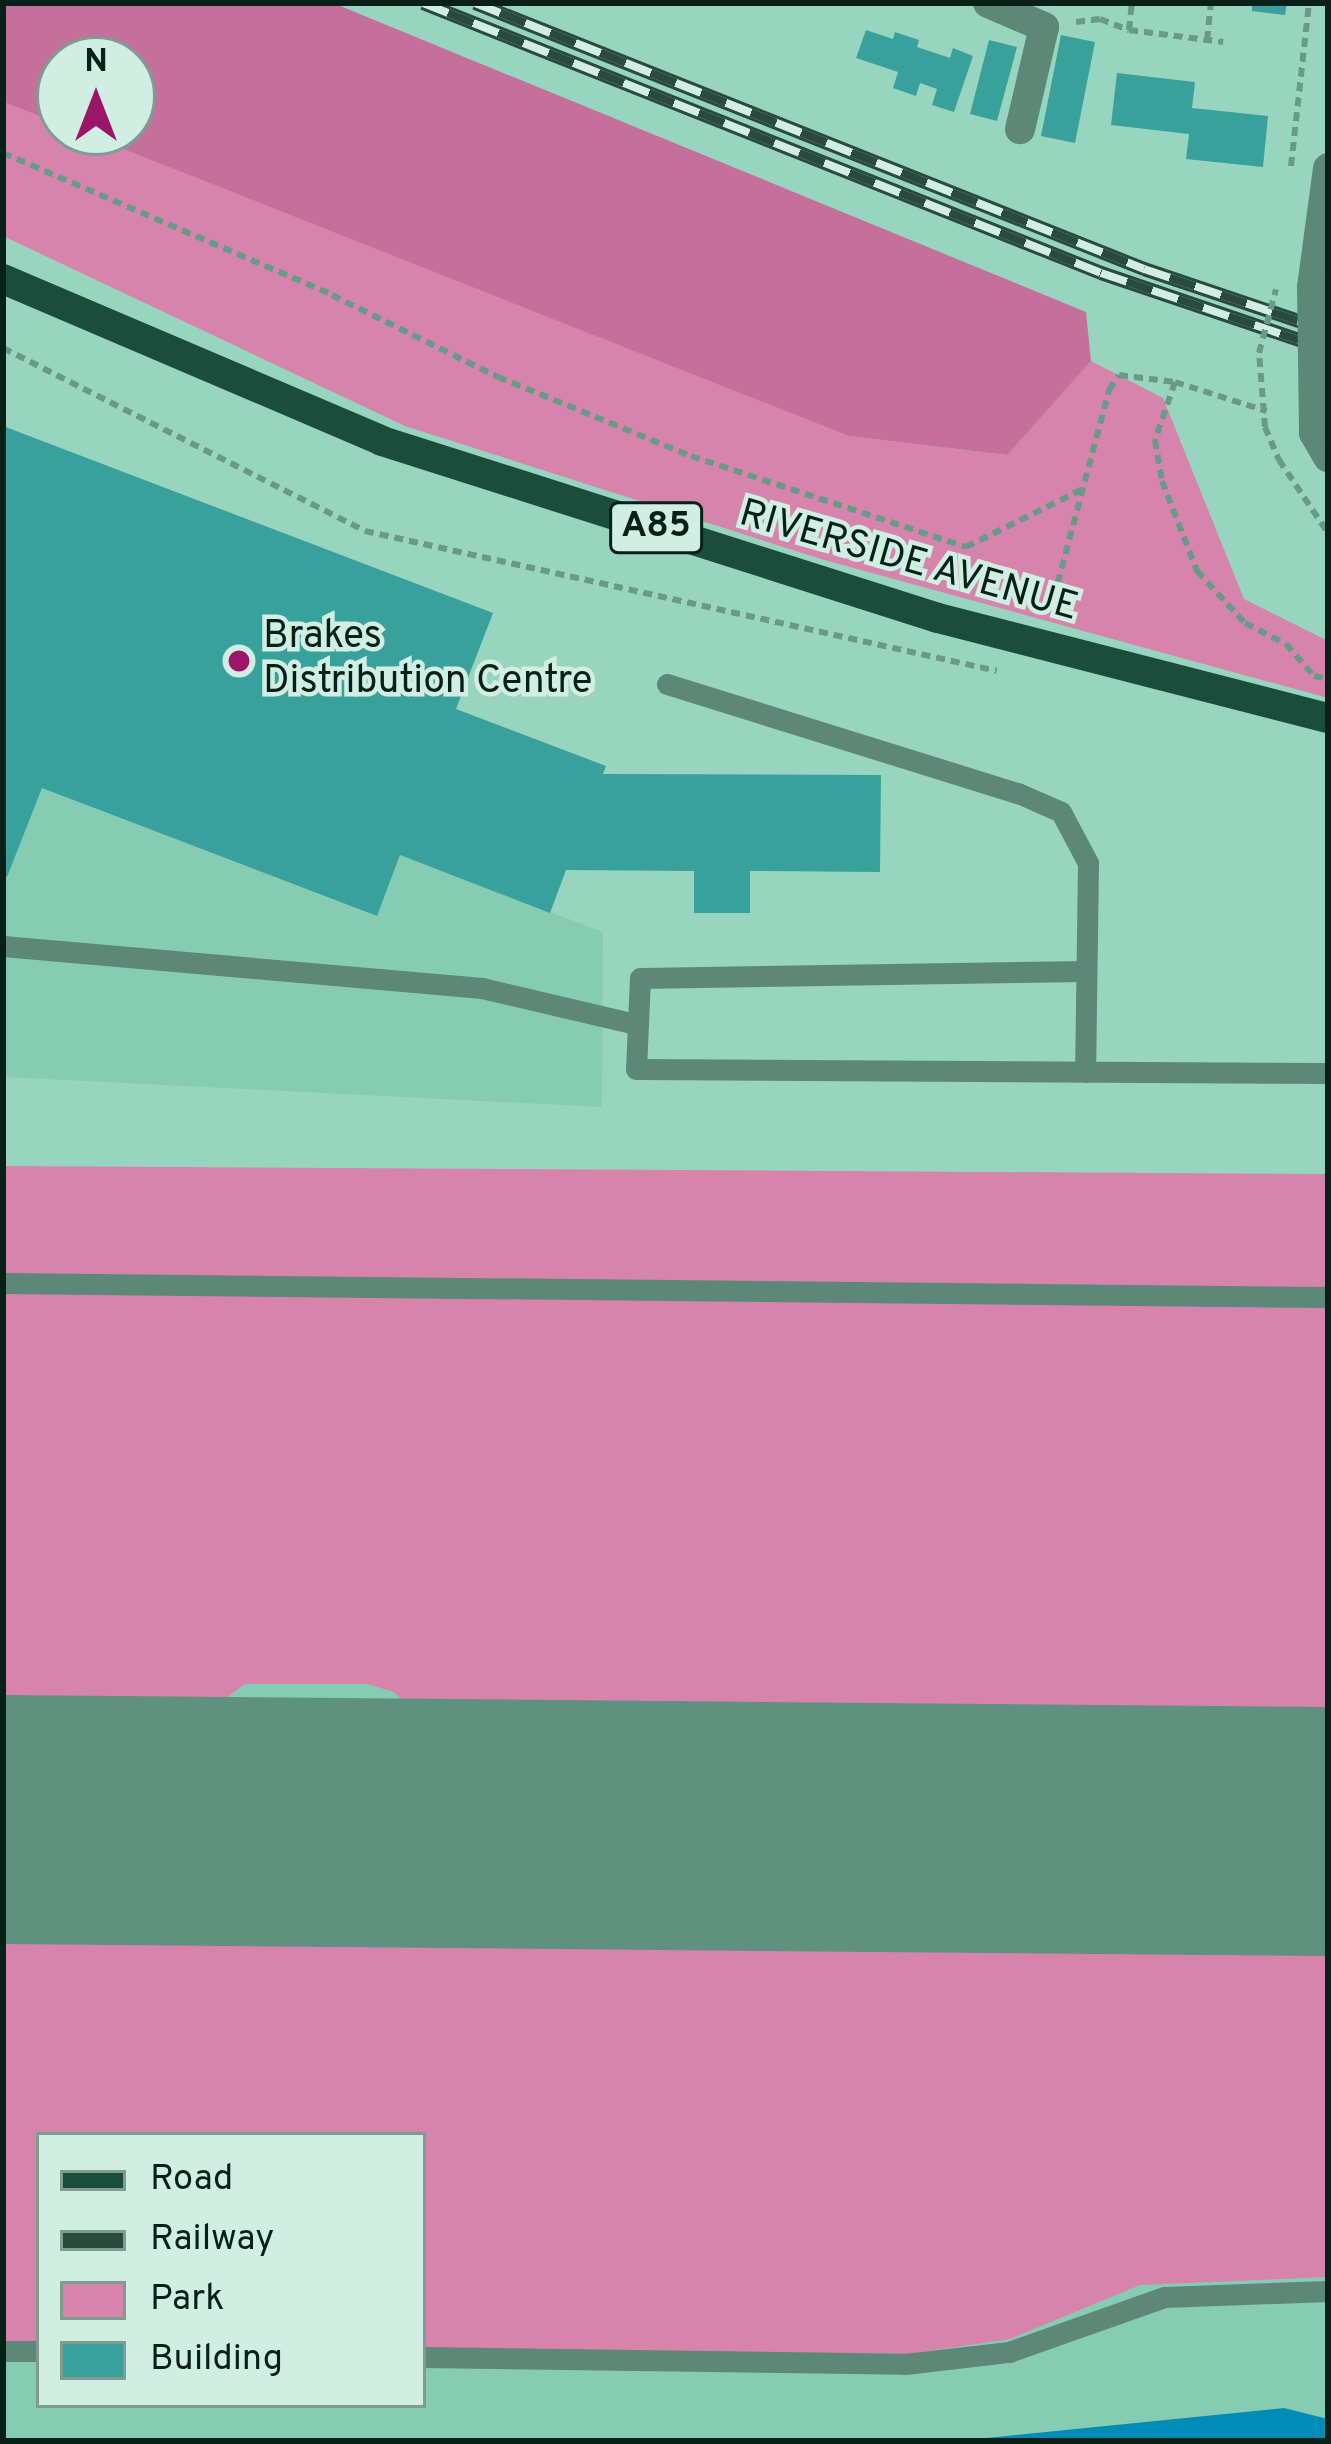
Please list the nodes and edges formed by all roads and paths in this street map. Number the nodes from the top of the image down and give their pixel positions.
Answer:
1 (988, 3) edge
2 (1132, 3) edge
3 (1211, 3) edge
4 (1309, 3) edge
5 (1044, 27) junction
6 (1129, 30) junction
7 (1207, 40) junction
8 (1223, 41) dead end
9 (1020, 129) dead end
10 (3, 153) edge
11 (1328, 168) edge
12 (1289, 182) dead end
13 (3, 279) edge
14 (1277, 283) dead end
15 (3, 348) edge
16 (1175, 382) junction
17 (1266, 411) junction
18 (1321, 445) edge
19 (1083, 489) junction
20 (1328, 533) edge
21 (1041, 645) junction
22 (1007, 674) dead end
23 (1328, 679) edge
24 (667, 684) dead end
25 (1328, 718) edge
26 (3, 946) edge
27 (1086, 971) junction
28 (635, 1024) junction
29 (1085, 1072) junction
30 (1328, 1073) edge
31 (3, 1283) edge
32 (1328, 1297) edge
33 (1328, 2291) edge
34 (3, 2351) edge
35 (36, 2351) edge
36 (426, 2357) edge

1 - 5 street
2 - 6 path
3 - 7 path
4 - 12 path
5 - 6 path
5 - 9 street
6 - 7 path
7 - 8 path
10 - 19 path
11 - 18 street, bridge
13 - 21 main road, RIVERSIDE AVENUE / A85
14 - 17 path, bridge
15 - 22 path
16 - 17 path
16 - 19 path
16 - 23 path
17 - 20 path, bridge
19 - 21 path
21 - 25 main road, RIVERSIDE AVENUE / A85
24 - 27 lane
26 - 28 lane
27 - 28 lane
27 - 29 lane
28 - 29 lane
29 - 30 lane
31 - 32 lane
33 - 36 lane
34 - 35 lane

